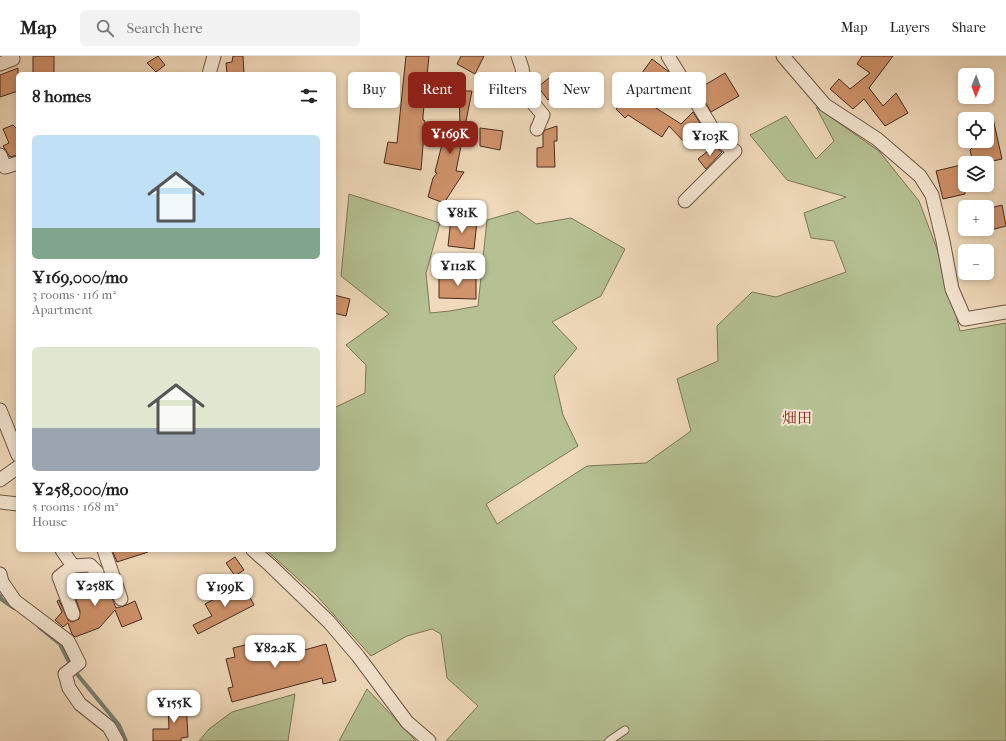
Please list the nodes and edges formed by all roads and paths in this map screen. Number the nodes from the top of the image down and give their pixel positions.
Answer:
1 (12, 56) edge
2 (214, 56) edge
3 (518, 56) edge
4 (668, 56) edge
5 (784, 56) edge
6 (0, 64) edge
7 (210, 72) edge
8 (537, 129) dead end
9 (0, 155) edge
10 (16, 164) edge
11 (685, 201) dead end
12 (1006, 312) edge
13 (0, 410) edge
14 (16, 449) edge
15 (16, 469) edge
16 (0, 480) edge
17 (0, 502) edge
18 (16, 504) edge
19 (63, 552) edge
20 (105, 552) edge
21 (255, 552) edge
22 (73, 566) junction
23 (97, 572) dead end
24 (0, 574) edge
25 (121, 599) dead end
26 (73, 614) dead end
27 (625, 730) dead end
28 (117, 741) edge
29 (429, 741) edge
30 (609, 741) edge

1 - 6 street
2 - 7 street
3 - 8 street
4 - 11 street
5 - 12 street
9 - 10 street
13 - 14 street
15 - 16 street
17 - 18 street
19 - 22 street
20 - 25 street
21 - 29 street
22 - 23 street
22 - 26 street
24 - 28 street
27 - 30 lane

